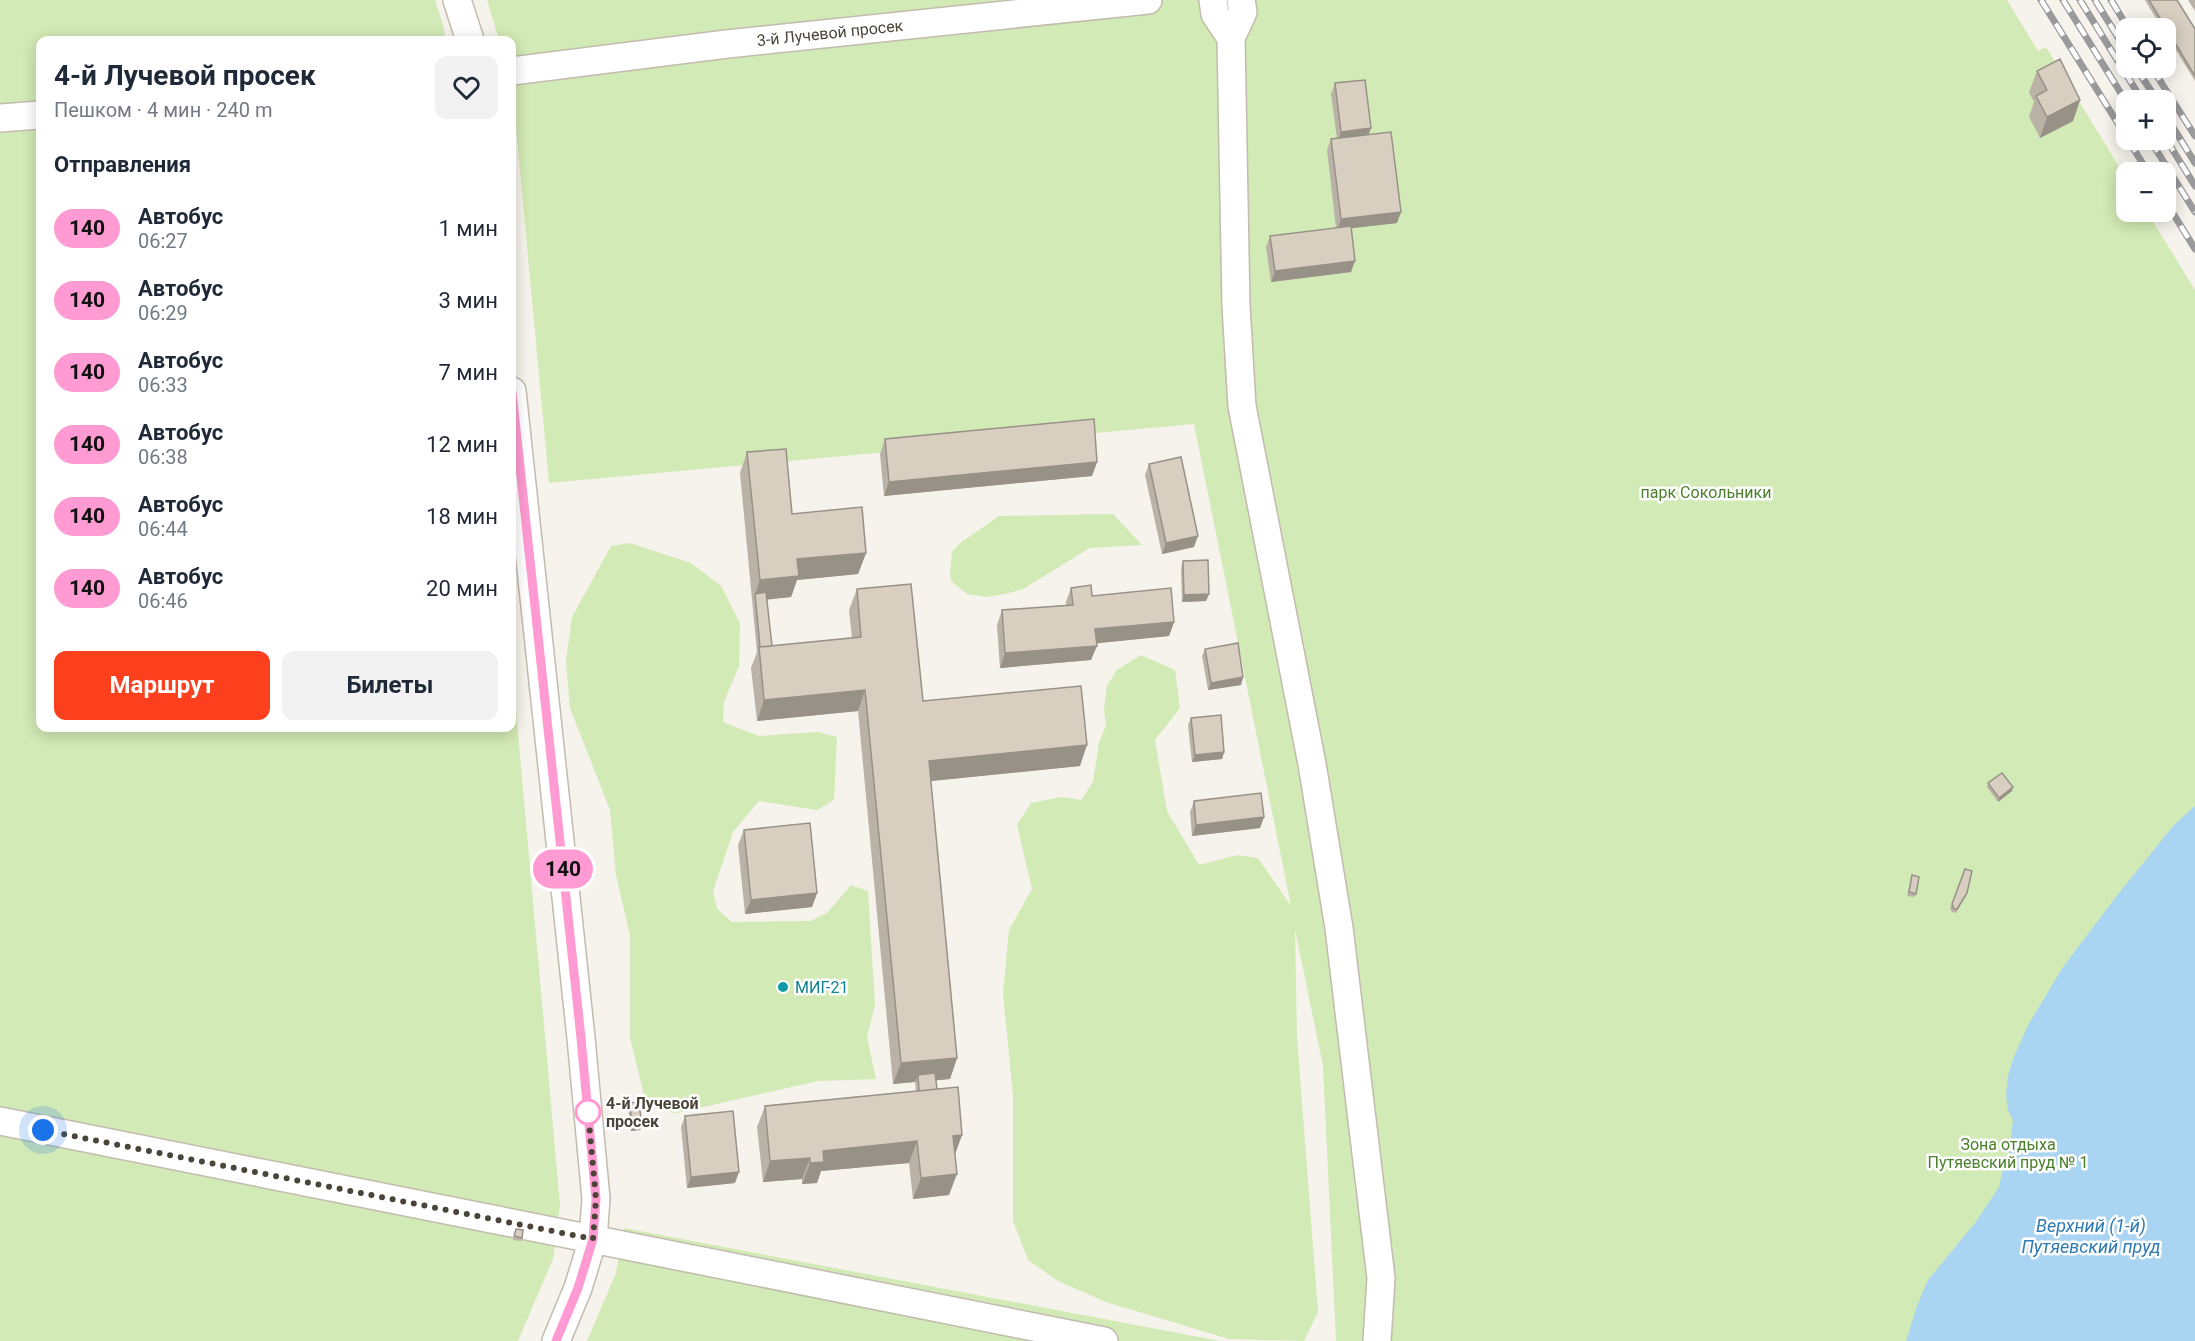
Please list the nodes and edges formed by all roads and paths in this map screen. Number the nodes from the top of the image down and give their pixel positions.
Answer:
1 (458, 0) edge
2 (1148, 0) edge
3 (1213, 0) edge
4 (1241, 0) edge
5 (469, 36) edge
6 (1231, 38) junction
7 (516, 70) edge
8 (36, 115) edge
9 (0, 118) edge
10 (516, 429) edge
11 (0, 1121) edge
12 (593, 1239) junction
13 (555, 1341) edge
14 (1104, 1341) edge
15 (1377, 1341) edge

1 - 5 street
2 - 7 street, 3-й Лучевой просек
3 - 6 street
4 - 6 street
6 - 15 street
8 - 9 street
10 - 12 street
11 - 12 street
12 - 13 street
12 - 14 street

